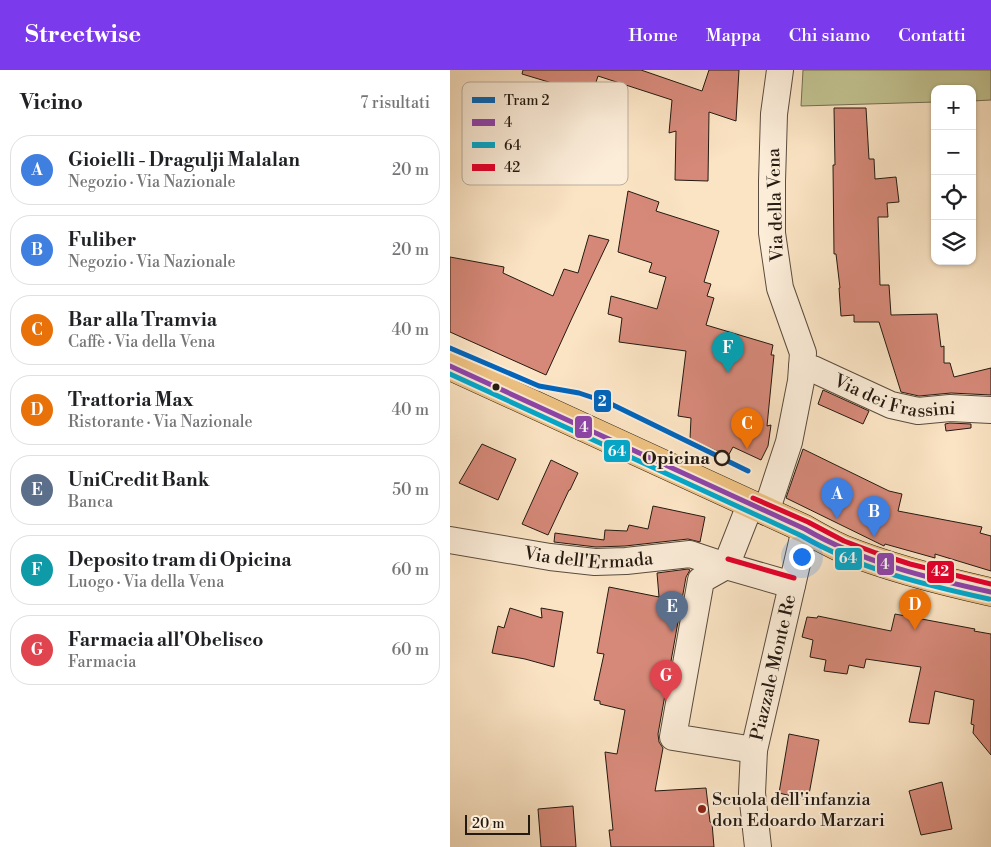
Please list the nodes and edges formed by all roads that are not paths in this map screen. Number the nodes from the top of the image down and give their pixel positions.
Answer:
1 (780, 70) edge
2 (450, 366) edge
3 (802, 367) junction
4 (991, 410) edge
5 (758, 508) junction
6 (805, 529) junction
7 (450, 540) edge
8 (726, 566) junction
9 (792, 585) junction
10 (991, 592) edge
11 (754, 750) junction
12 (758, 847) edge

1 - 3 street, Via della Vena
2 - 5 main road
3 - 4 street, Via dei Frassini
3 - 5 street, Via della Vena
5 - 6 main road
5 - 8 street, Via della Vena
6 - 9 street, Piazzale Monte Re
6 - 10 main road
7 - 8 street, Via dell'Ermada
8 - 9 street, Via dell'Ermada
8 - 11 street
9 - 11 street, Piazzale Monte Re
11 - 12 street, Piazzale Monte Re

